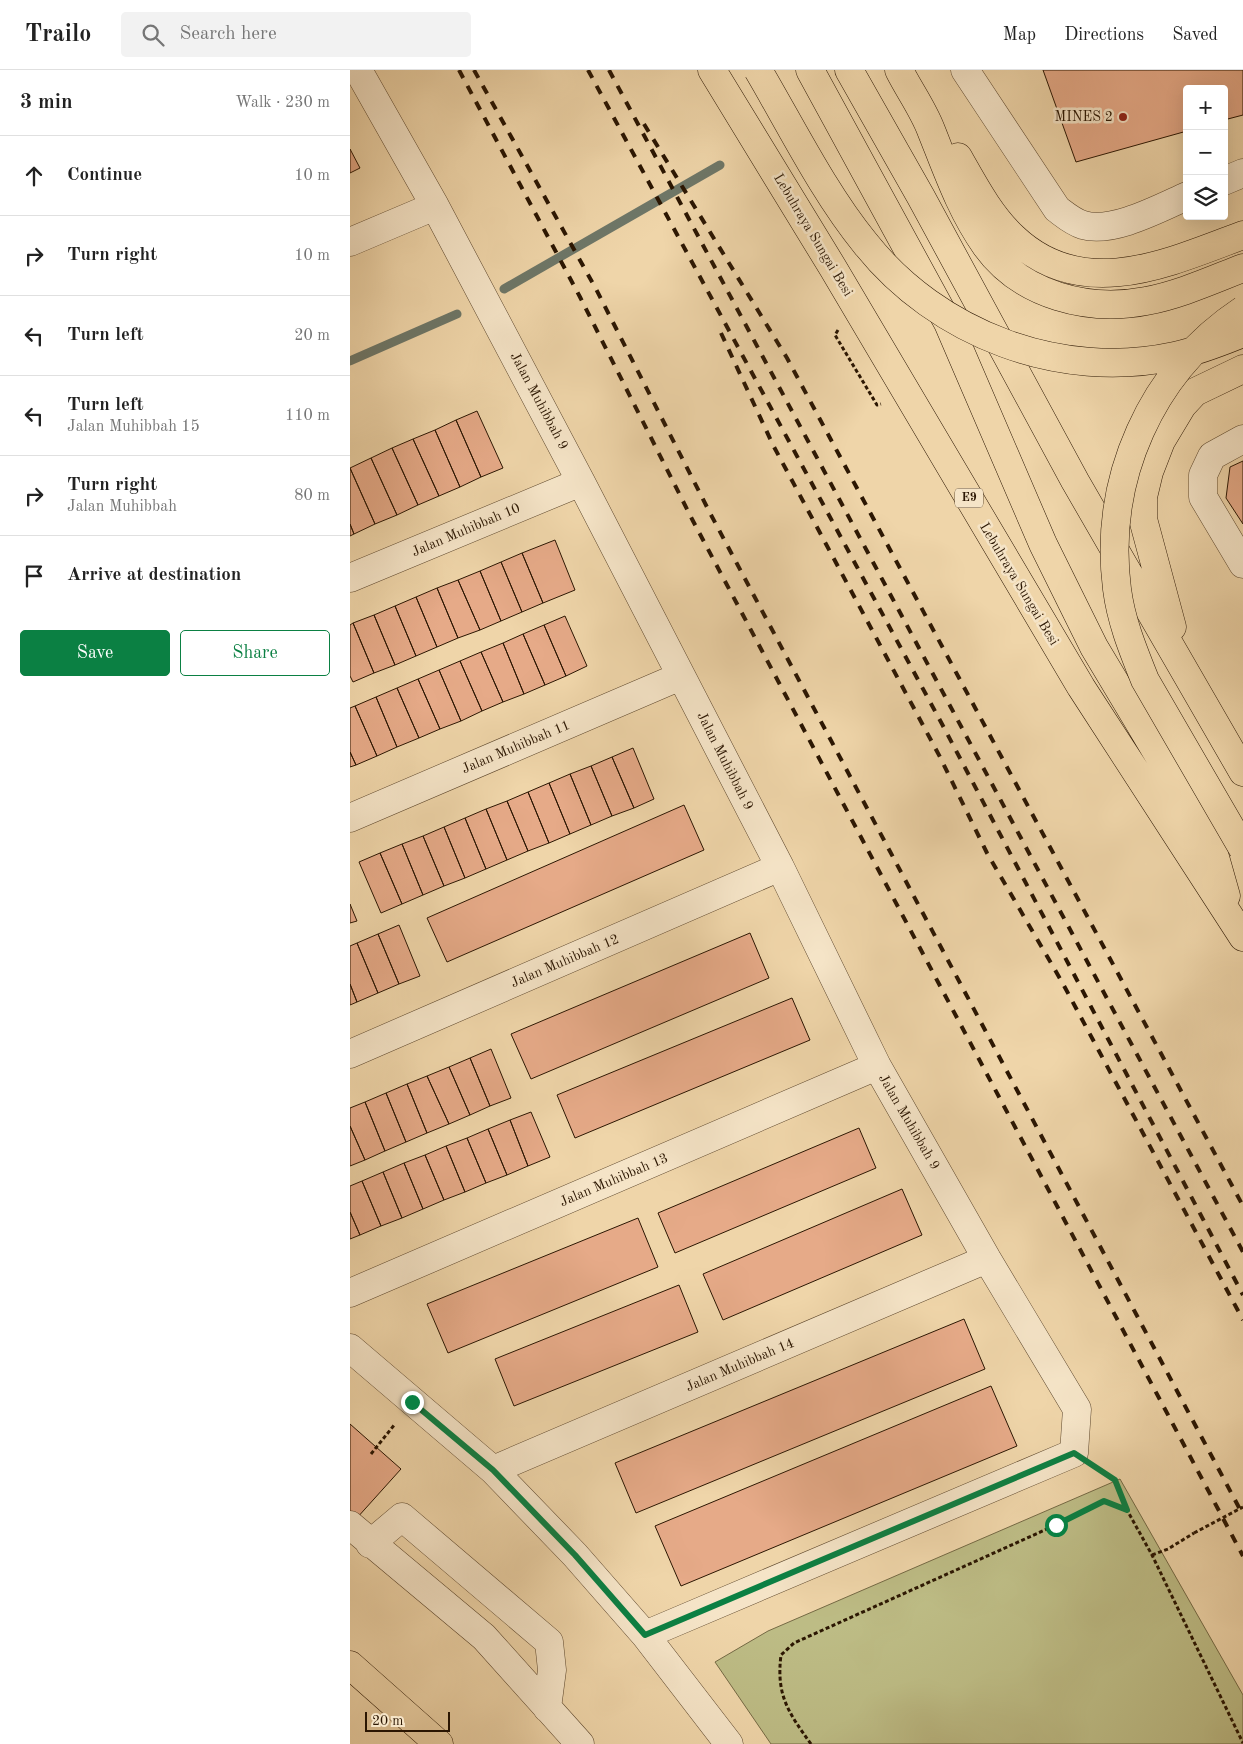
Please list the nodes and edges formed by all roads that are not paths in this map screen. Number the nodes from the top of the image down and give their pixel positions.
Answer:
1 (358, 70) edge
2 (712, 70) edge
3 (758, 70) edge
4 (810, 70) edge
5 (849, 70) edge
6 (899, 70) edge
7 (965, 70) edge
8 (931, 129) junction
9 (1243, 173) edge
10 (1228, 179) edge
11 (1183, 198) edge
12 (435, 206) junction
13 (1243, 235) edge
14 (350, 242) edge
15 (1243, 268) edge
16 (1243, 310) edge
17 (1243, 333) edge
18 (1243, 369) edge
19 (1243, 439) edge
20 (582, 482) junction
21 (1243, 564) edge
22 (350, 578) edge
23 (682, 676) junction
24 (1189, 677) junction
25 (1243, 772) edge
26 (350, 818) edge
27 (1243, 849) edge
28 (780, 867) junction
29 (1238, 929) edge
30 (350, 1054) edge
31 (877, 1066) junction
32 (987, 1259) junction
33 (350, 1293) edge
34 (350, 1348) edge
35 (493, 1470) junction
36 (350, 1525) edge
37 (370, 1544) junction
38 (645, 1635) junction
39 (350, 1665) edge
40 (547, 1708) junction
41 (439, 1744) edge
42 (580, 1744) edge
43 (729, 1744) edge

1 - 12 street, Jalan Muhibbah 9
2 - 29 highway, Lebuhraya Sungai Besi / E9
3 - 17 highway, bridge
4 - 29 highway
5 - 24 highway
6 - 8 highway
7 - 11 street
8 - 13 highway
8 - 15 highway
9 - 10 street
12 - 14 street
12 - 20 street, Jalan Muhibbah 9
16 - 27 highway, bridge
18 - 24 highway
19 - 21 street
20 - 22 street, Jalan Muhibbah 10
20 - 23 street, Jalan Muhibbah 9
23 - 26 street, Jalan Muhibbah 11
23 - 28 street, Jalan Muhibbah 9
24 - 25 highway
28 - 30 street, Jalan Muhibbah 12
28 - 31 street, Jalan Muhibbah 9
31 - 32 street, Jalan Muhibbah 9
31 - 33 street, Jalan Muhibbah 13
32 - 35 street, Jalan Muhibbah 14
32 - 38 street, Jalan Muhibbah 9
34 - 35 street
35 - 38 street
36 - 37 street
37 - 40 street
37 - 40 street
38 - 43 street
39 - 41 highway
40 - 42 street

